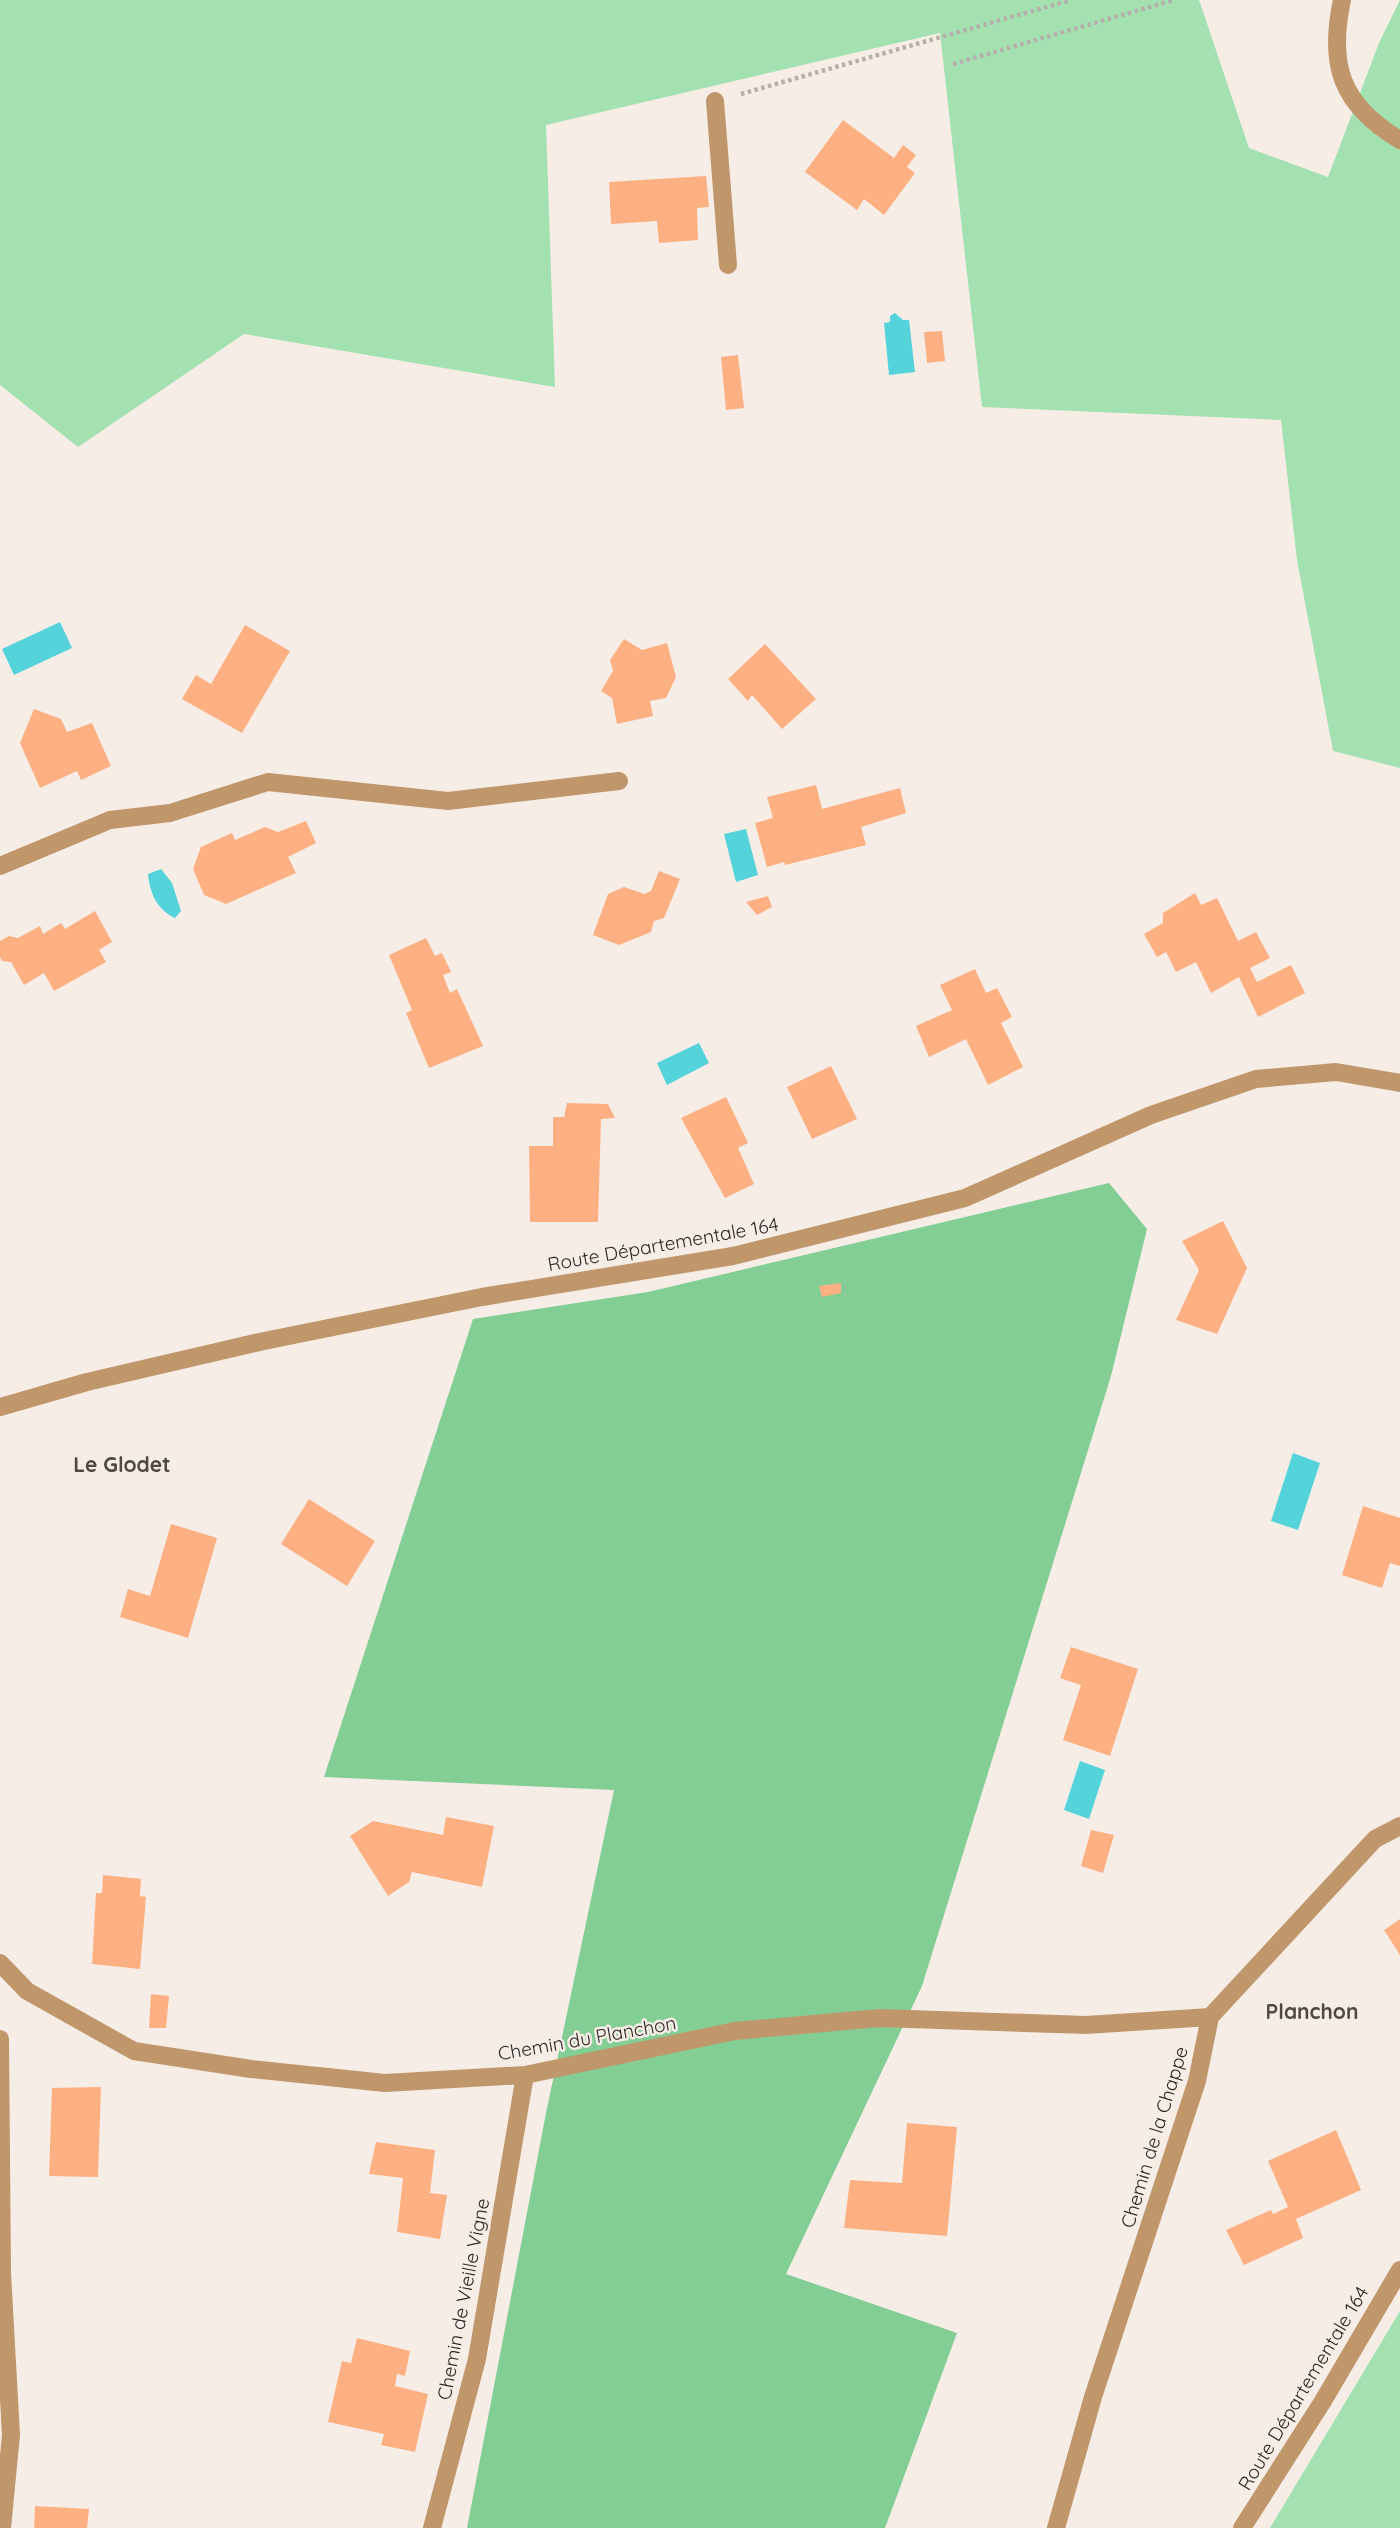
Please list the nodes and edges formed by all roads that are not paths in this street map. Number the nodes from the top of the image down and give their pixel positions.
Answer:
1 (1342, 0) edge
2 (715, 101) road end
3 (1400, 140) edge
4 (728, 265) dead end
5 (619, 782) dead end
6 (0, 866) edge
7 (1400, 1083) edge
8 (0, 1407) edge
9 (1400, 1826) edge
10 (0, 1963) edge
11 (1210, 2017) junction
12 (0, 2039) edge
13 (525, 2074) junction
14 (1400, 2270) edge
15 (2, 2528) edge
16 (432, 2528) edge
17 (1056, 2528) edge
18 (1242, 2528) edge

1 - 3 street
2 - 4 street
5 - 6 street
7 - 8 street, Route Départementale 164
9 - 11 street
10 - 13 street, Chemin du Planchon
11 - 13 street, Chemin du Planchon
11 - 17 street, Chemin de la Chappe
12 - 15 street
13 - 16 street, Chemin de Vieille Vigne
14 - 18 street, Route Départementale 164

